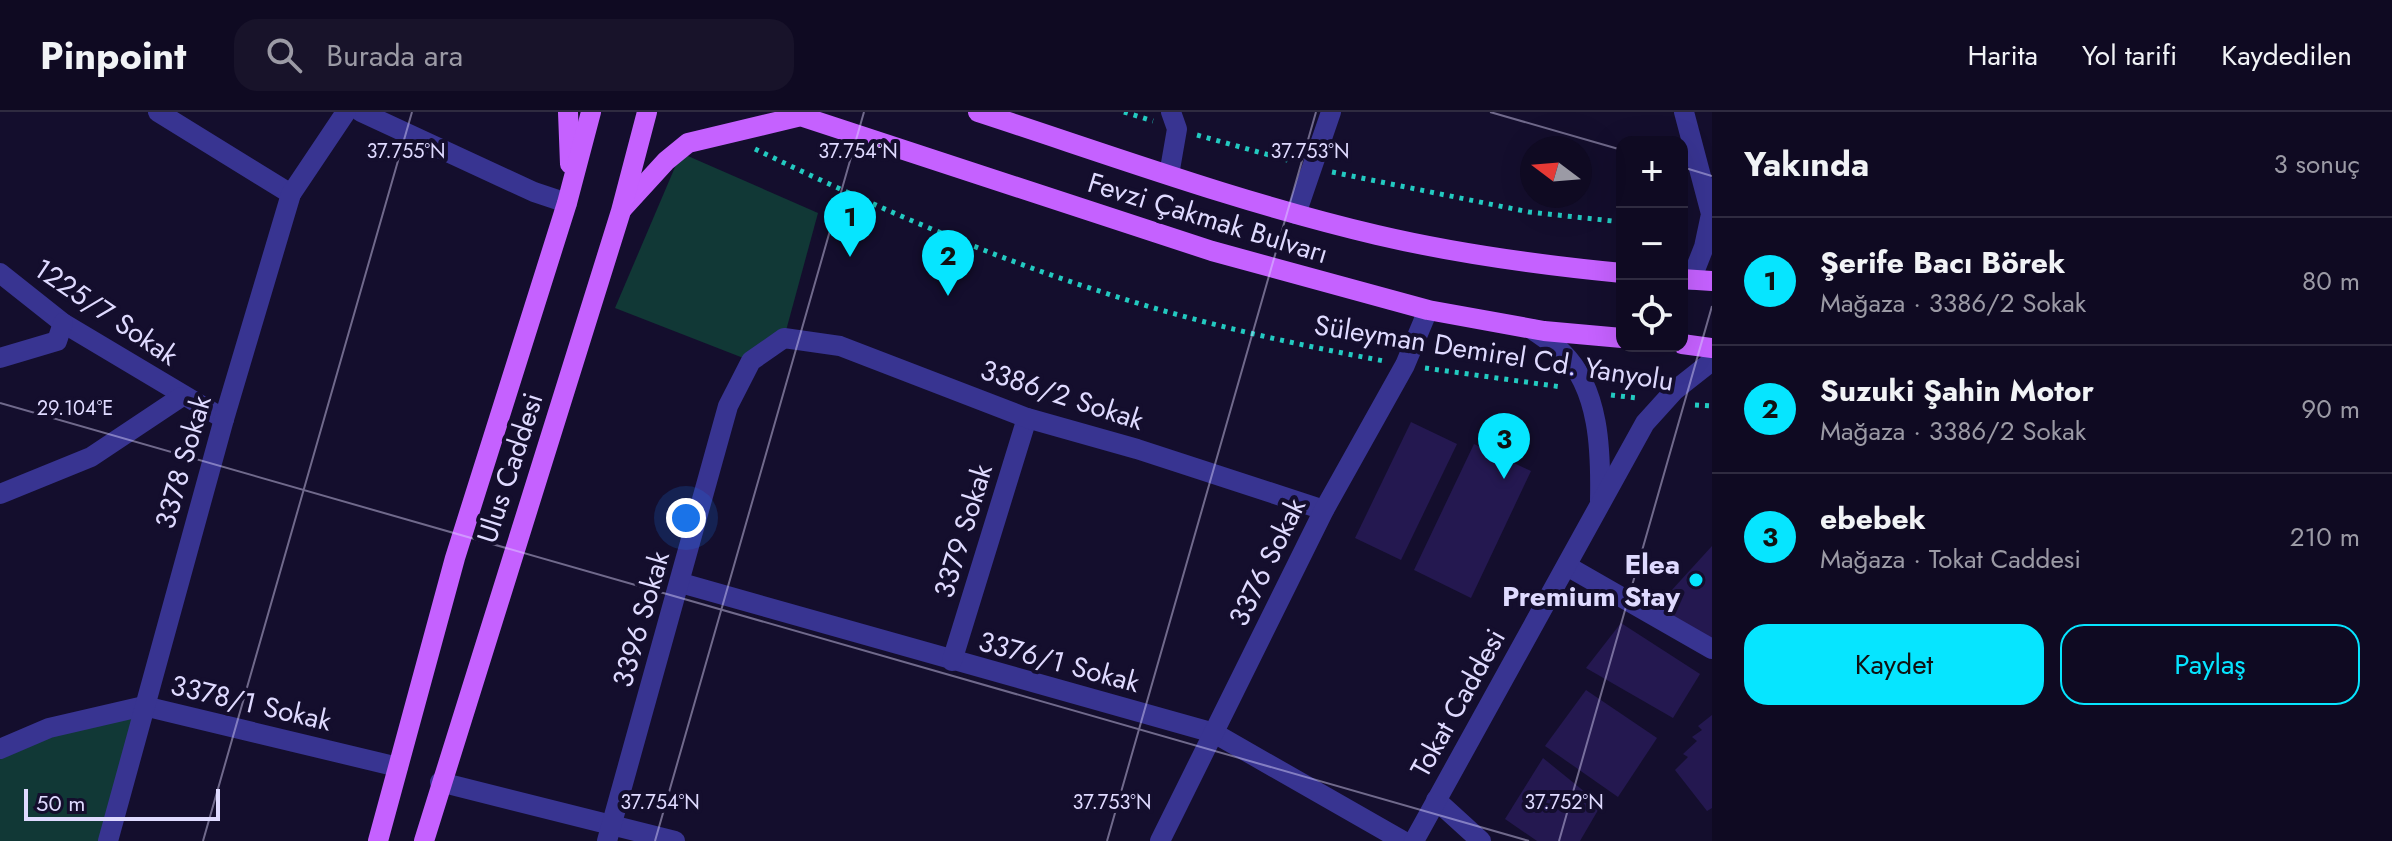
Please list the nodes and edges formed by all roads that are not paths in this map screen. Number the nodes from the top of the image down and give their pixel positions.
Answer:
1 (158, 112) edge
2 (346, 112) edge
3 (361, 112) edge
4 (568, 112) edge
5 (591, 112) edge
6 (647, 112) edge
7 (978, 112) edge
8 (1331, 112) edge
9 (1684, 112) edge
10 (792, 114) edge
11 (1174, 120) edge
12 (1169, 175) junction
13 (291, 194) junction
14 (569, 194) junction
15 (621, 211) junction
16 (1296, 214) junction
17 (1616, 272) edge
18 (0, 273) edge
19 (1688, 276) edge
20 (1688, 280) edge
21 (1712, 281) edge
22 (1428, 310) junction
23 (63, 323) junction
24 (1532, 329) junction
25 (1616, 337) edge
26 (784, 338) joint
27 (1688, 345) edge
28 (1712, 348) edge
29 (0, 358) edge
30 (1712, 361) edge
31 (181, 397) junction
32 (1027, 418) junction
33 (224, 419) junction
34 (0, 494) edge
35 (1600, 509) junction
36 (1324, 510) junction
37 (1567, 566) junction
38 (681, 583) junction
39 (1712, 649) edge
40 (952, 661) junction
41 (144, 706) junction
42 (1214, 733) junction
43 (0, 749) edge
44 (398, 767) junction
45 (440, 782) junction
46 (1436, 800) junction
47 (609, 833) edge
48 (108, 841) edge
49 (378, 841) edge
50 (424, 841) edge
51 (675, 841) edge
52 (1160, 841) edge
53 (1403, 841) edge
54 (1414, 841) edge
55 (1481, 841) edge

1 - 13 street
2 - 13 street, 3378 Sokak
3 - 14 street
4 - 14 main road
5 - 14 main road, Ulus Caddesi
6 - 15 main road, Ulus Caddesi
7 - 12 main road, Fevzi Çakmak Bulvarı
8 - 16 street
9 - 19 street
10 - 15 main road
10 - 22 main road, Fevzi Çakmak Bulvarı
11 - 12 street
12 - 16 main road, Fevzi Çakmak Bulvarı
13 - 33 street, 3378 Sokak
14 - 44 main road, Ulus Caddesi
15 - 45 main road, Ulus Caddesi
16 - 17 main road, Fevzi Çakmak Bulvarı
18 - 23 street, 1225/7 Sokak
20 - 21 main road
22 - 24 main road, Fevzi Çakmak Bulvarı
22 - 36 street, 3376 Sokak
23 - 29 street
23 - 31 street, 1225/7 Sokak
24 - 25 main road, Fevzi Çakmak Bulvarı
24 - 35 street
26 - 32 street, 3386/2 Sokak
26 - 38 street, 3396 Sokak
27 - 28 main road
30 - 35 street, Tokat Caddesi
31 - 33 street, 1225/7 Sokak
31 - 34 street
32 - 36 street, 3386/2 Sokak
32 - 40 street, 3379 Sokak
33 - 41 street, 3378 Sokak
35 - 37 street, Tokat Caddesi
36 - 42 street, 3376 Sokak
37 - 39 street
37 - 46 street, Tokat Caddesi
38 - 40 street, 3376/1 Sokak
38 - 47 street, 3396 Sokak
40 - 42 street, 3376/1 Sokak
41 - 43 street, 3378/1 Sokak
41 - 44 street, 3378/1 Sokak
41 - 48 street, 3378 Sokak
42 - 52 street, 3376 Sokak
42 - 53 street, 3376/1 Sokak
44 - 49 main road, Ulus Caddesi
45 - 47 street
45 - 50 main road, Ulus Caddesi
46 - 54 street, Tokat Caddesi
46 - 55 street
47 - 51 street

